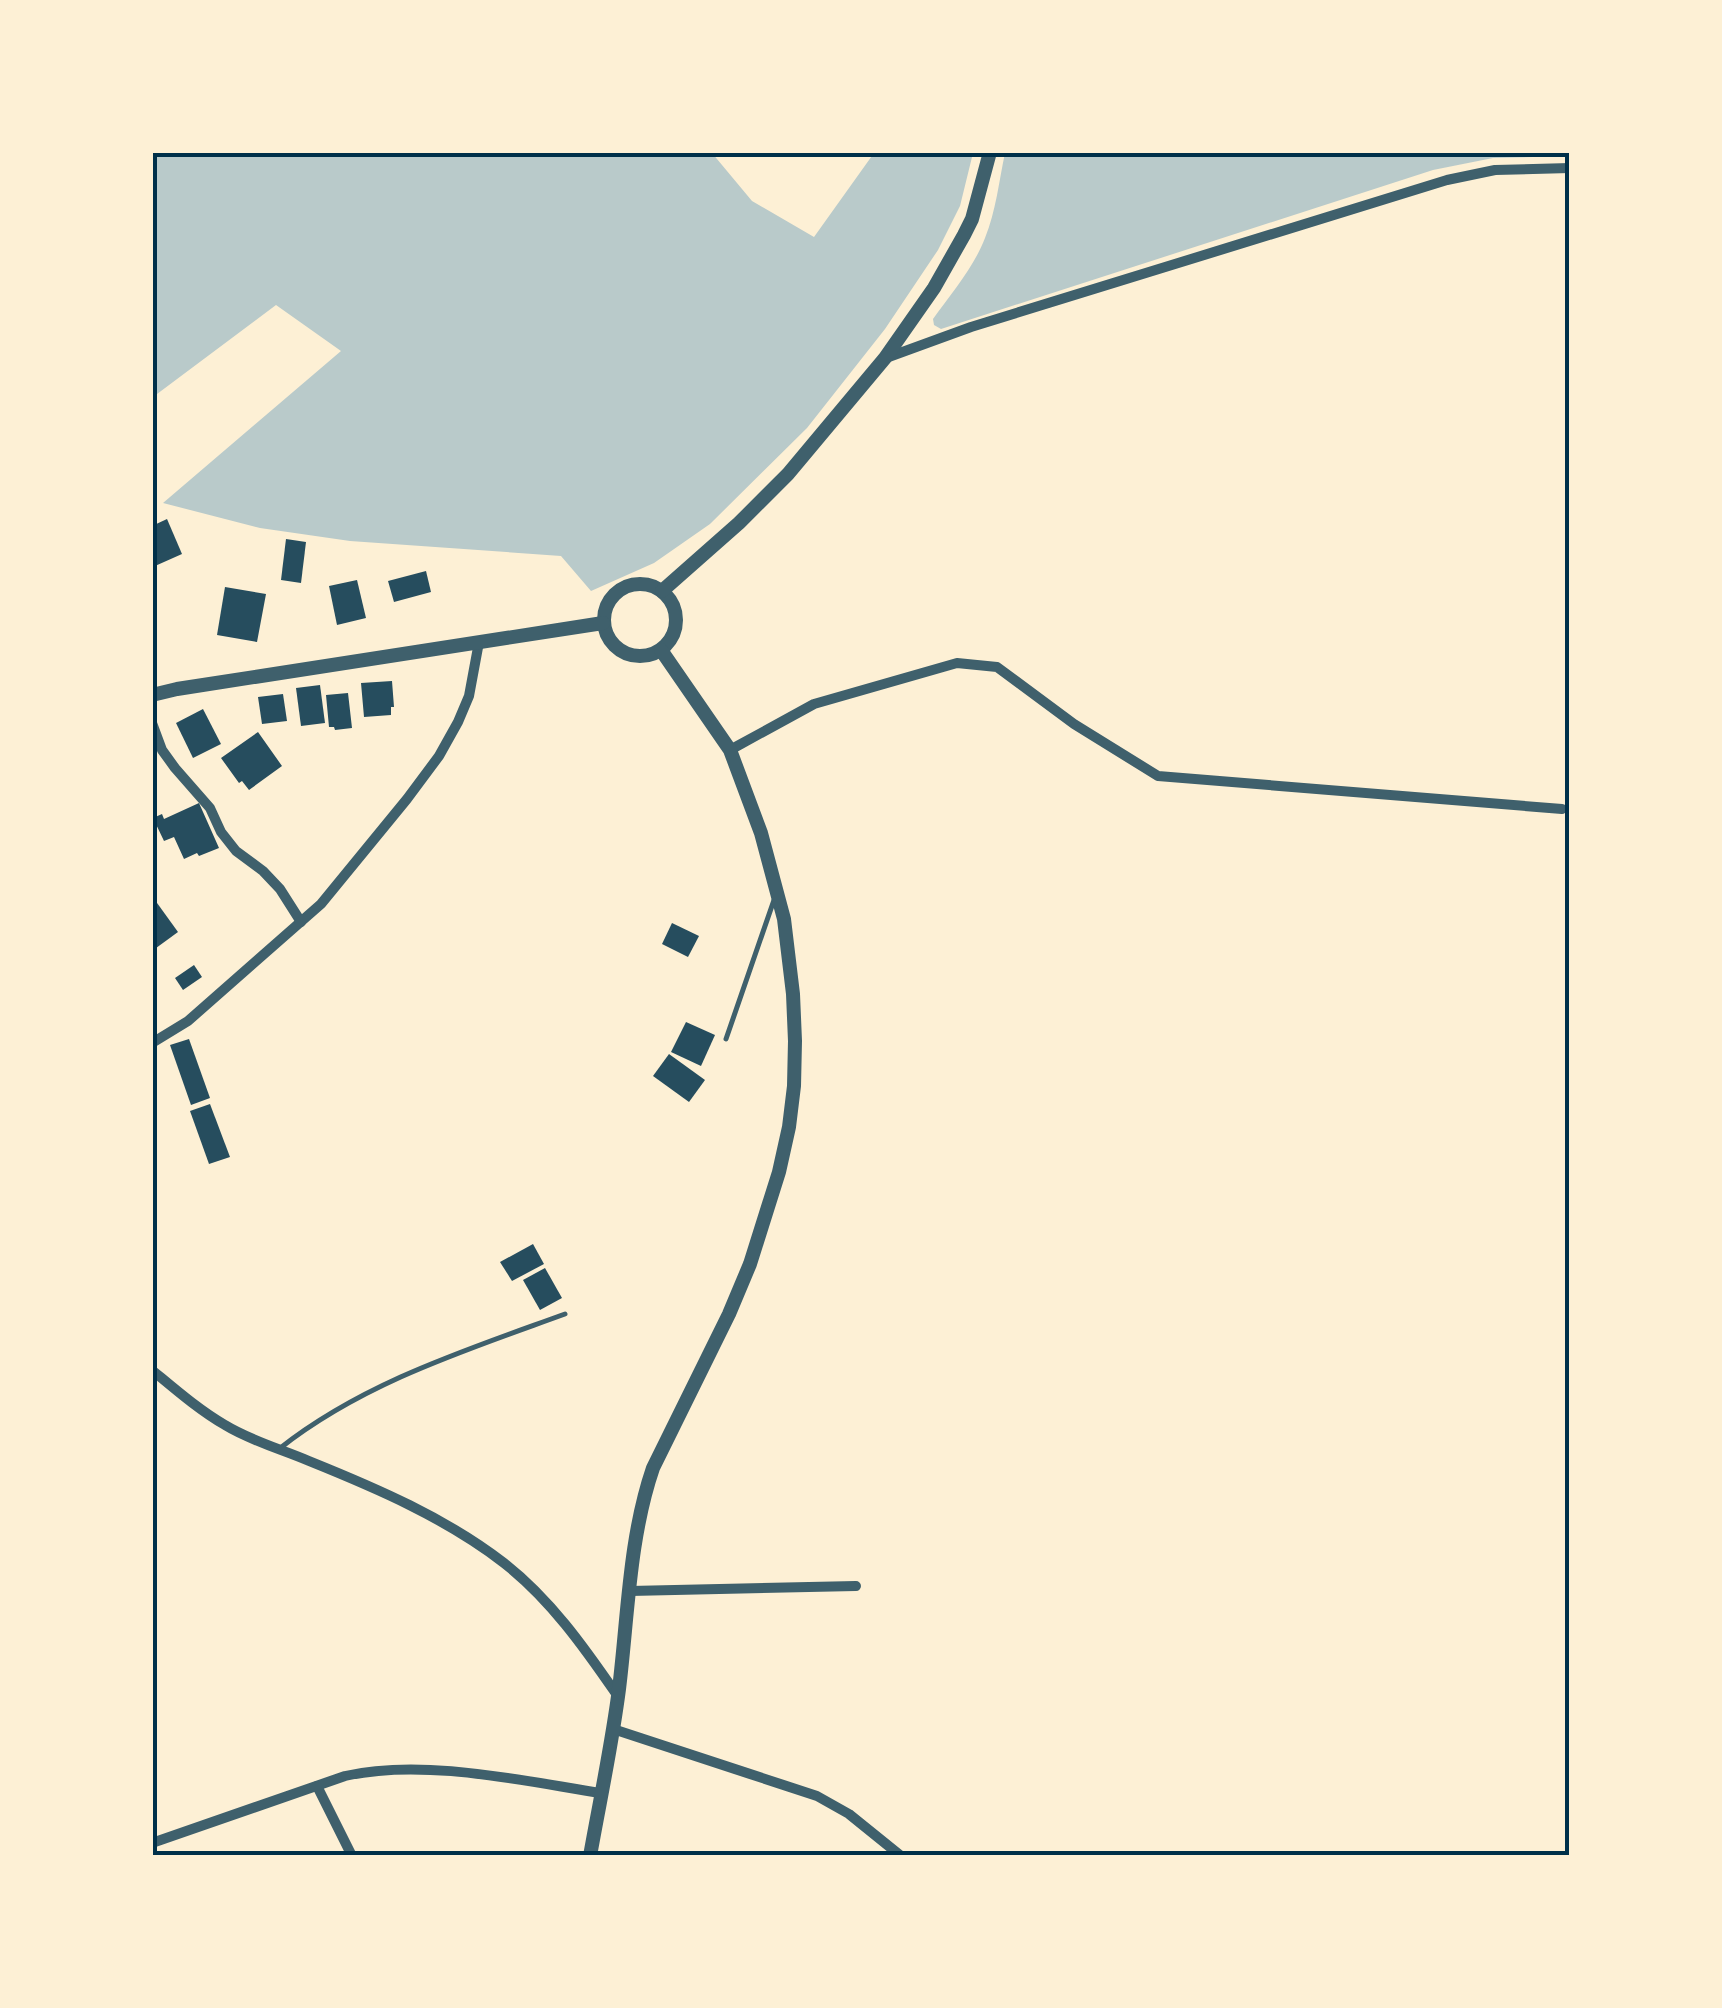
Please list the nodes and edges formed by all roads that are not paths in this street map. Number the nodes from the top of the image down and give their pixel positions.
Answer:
1 (990, 152) edge
2 (1570, 168) edge
3 (886, 358) junction
4 (662, 591) junction
5 (603, 623) junction
6 (479, 642) junction
7 (661, 650) junction
8 (152, 694) edge
9 (152, 723) edge
10 (730, 750) junction
11 (1562, 809) dead end
12 (778, 890) junction
13 (301, 922) junction
14 (726, 1039) dead end
15 (152, 1043) edge
16 (565, 1314) dead end
17 (152, 1370) edge
18 (279, 1449) junction
19 (856, 1586) dead end
20 (630, 1590) junction
21 (618, 1696) junction
22 (613, 1729) junction
23 (317, 1786) junction
24 (601, 1793) junction
25 (152, 1843) edge
26 (352, 1856) edge
27 (590, 1856) edge
28 (900, 1856) edge

1 - 3 street
2 - 3 street
3 - 4 street
4 - 5 street
4 - 7 street
5 - 6 street
5 - 7 street
6 - 8 street
6 - 13 street
7 - 10 street
9 - 13 street
10 - 11 street
10 - 12 street
12 - 14 lane
12 - 20 street
13 - 15 street
16 - 18 lane
17 - 18 street
18 - 21 street
19 - 20 street
20 - 21 street
21 - 22 street
22 - 24 street
22 - 28 street
23 - 24 street
23 - 25 street
23 - 26 street
24 - 27 street

